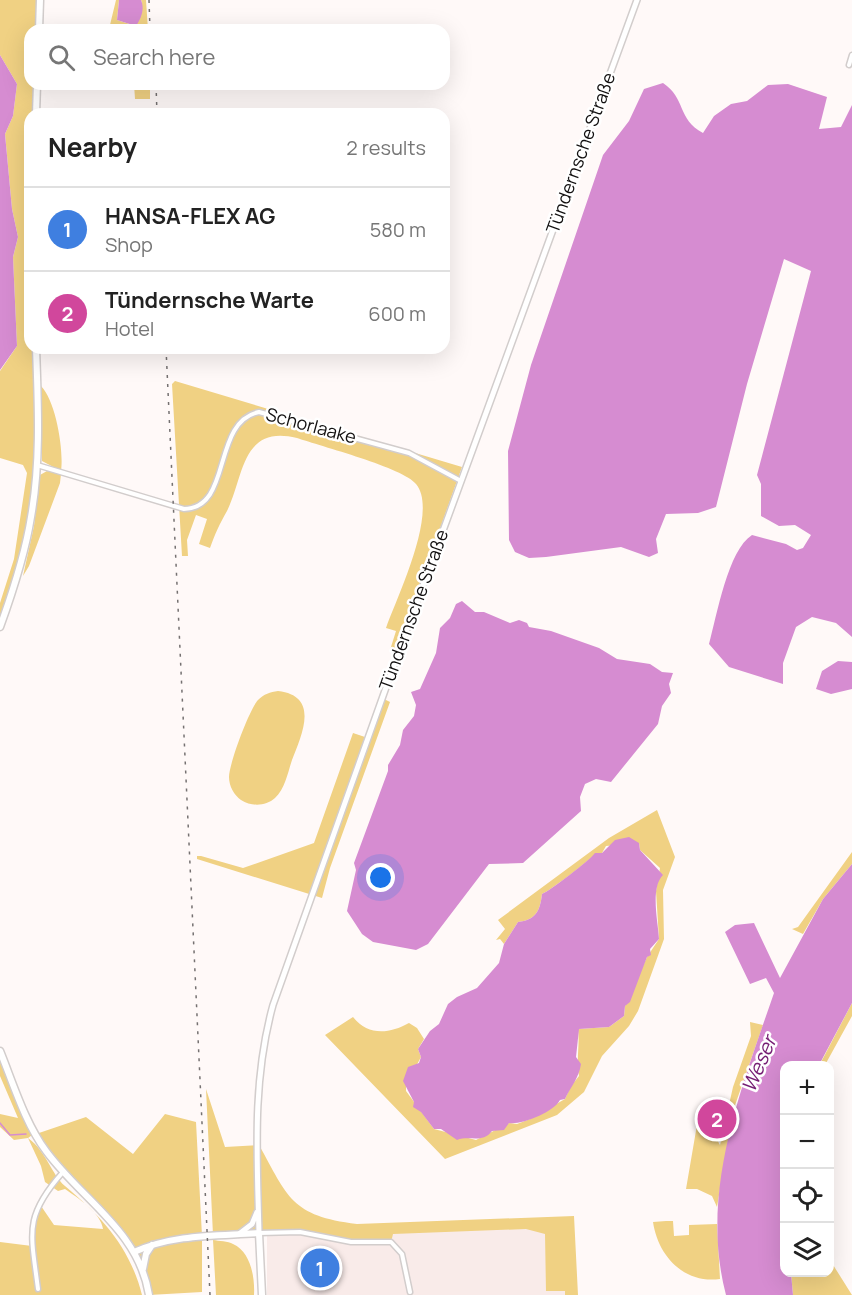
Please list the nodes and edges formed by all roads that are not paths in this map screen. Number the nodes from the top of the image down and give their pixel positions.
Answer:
1 (40, 0) edge
2 (637, 0) edge
3 (39, 24) edge
4 (852, 55) edge
5 (849, 65) dead end
6 (37, 90) edge
7 (36, 108) edge
8 (36, 354) edge
9 (37, 465) junction
10 (461, 481) junction
11 (0, 627) edge
12 (0, 1051) edge
13 (63, 1172) junction
14 (258, 1205) junction
15 (260, 1233) junction
16 (239, 1234) junction
17 (154, 1243) junction
18 (134, 1252) junction
19 (143, 1272) junction
20 (38, 1288) dead end
21 (410, 1292) dead end
22 (149, 1295) edge
23 (262, 1295) edge

1 - 3 main road
2 - 10 street, Tündernsche Straße
4 - 5 street
6 - 7 main road
8 - 9 main road
9 - 10 street, Schorlaake
9 - 11 main road
10 - 14 street, Tündernsche Straße
12 - 13 main road
13 - 18 main road
13 - 20 street
14 - 15 street, Tündernsche Straße
14 - 16 street
15 - 16 main road
15 - 21 street
15 - 23 main road
16 - 17 main road
17 - 18 main road
17 - 19 main road
18 - 19 main road
19 - 22 main road

